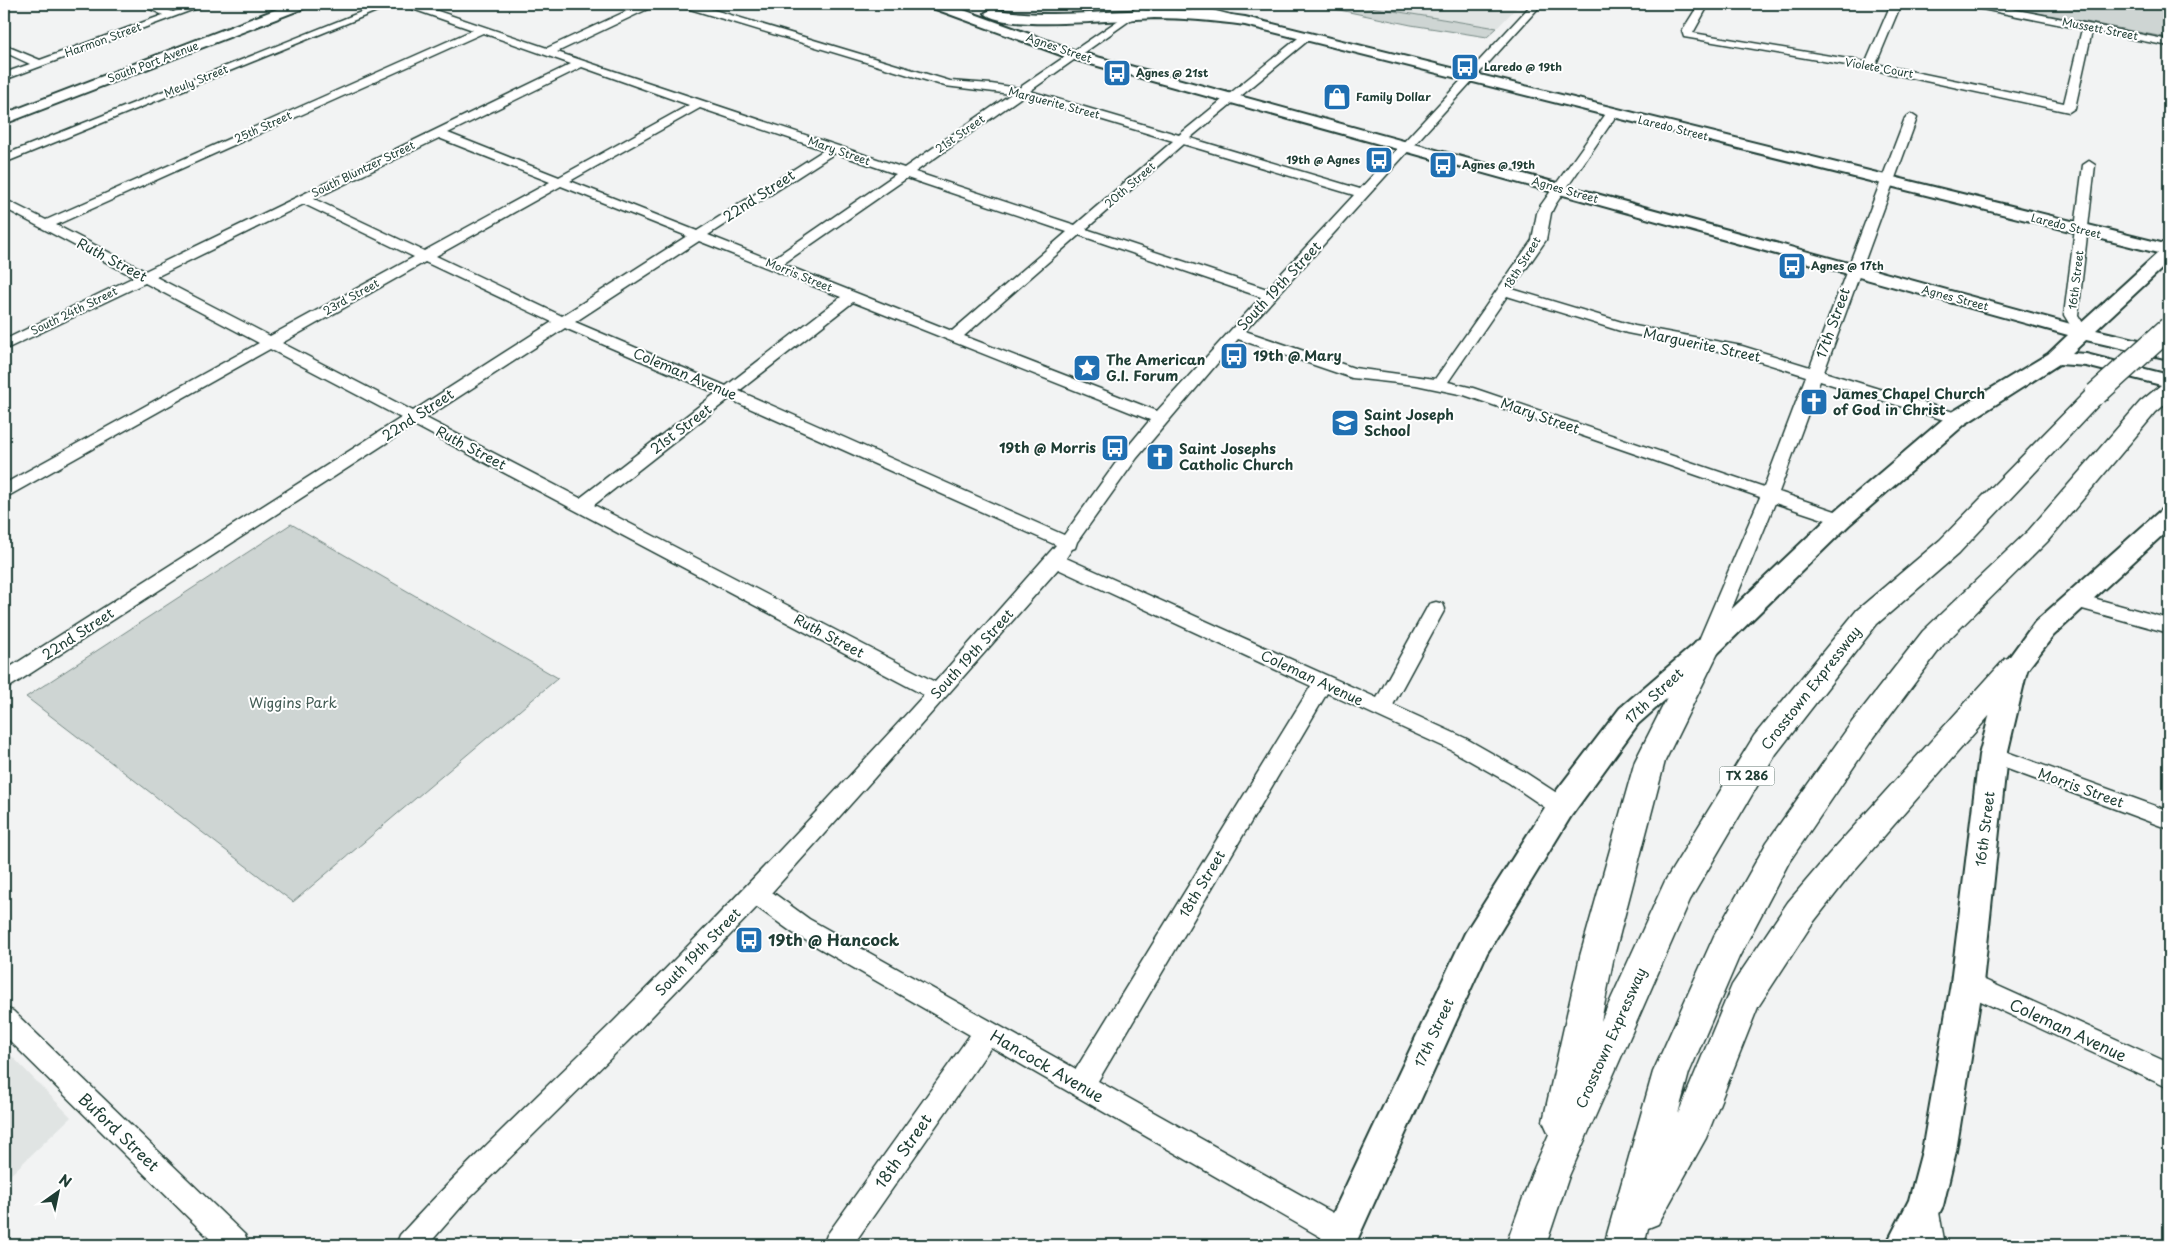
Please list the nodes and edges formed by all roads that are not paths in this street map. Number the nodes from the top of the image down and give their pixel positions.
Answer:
1 (144, 4) edge
2 (203, 4) edge
3 (302, 4) edge
4 (389, 4) edge
5 (408, 4) edge
6 (650, 4) edge
7 (684, 4) edge
8 (935, 4) edge
9 (948, 4) edge
10 (1148, 4) edge
11 (1178, 4) edge
12 (1537, 4) edge
13 (1704, 4) edge
14 (1896, 4) edge
15 (1972, 4) edge
16 (172, 15) junction
17 (1130, 15) junction
18 (1245, 21) junction
19 (2088, 27) junction
20 (481, 30) junction
21 (1688, 35) joint
22 (1307, 36) junction
23 (2169, 43) edge
24 (4, 48) edge
25 (547, 52) junction
26 (1074, 55) junction
27 (582, 63) junction
28 (40, 64) junction
29 (1870, 66) junction
30 (4, 77) edge
31 (1470, 77) junction
32 (1021, 92) junction
33 (1233, 98) junction
34 (699, 104) junction
35 (1612, 112) junction
36 (1911, 118) dead end
37 (4, 119) edge
38 (437, 132) junction
39 (1182, 139) junction
40 (1408, 146) junction
41 (833, 149) junction
42 (4, 159) edge
43 (2089, 165) dead end
44 (904, 173) junction
45 (1886, 181) junction
46 (561, 182) junction
47 (1559, 188) junction
48 (1364, 194) junction
49 (303, 199) junction
50 (4, 203) edge
51 (20, 212) junction
52 (4, 219) edge
53 (45, 225) junction
54 (1078, 230) junction
55 (2082, 230) junction
56 (698, 236) junction
57 (2169, 251) edge
58 (424, 257) junction
59 (773, 265) junction
60 (1853, 270) junction
61 (144, 277) junction
62 (1505, 291) junction
63 (1270, 295) junction
64 (852, 296) junction
65 (2106, 311) junction
66 (563, 322) junction
67 (2169, 328) edge
68 (1235, 333) junction
69 (2082, 333) junction
70 (954, 337) junction
71 (270, 343) junction
72 (4, 346) edge
73 (2137, 346) junction
74 (2169, 353) edge
75 (2055, 358) junction
76 (1814, 374) junction
77 (2169, 381) edge
78 (1440, 384) junction
79 (729, 392) junction
80 (2159, 399) edge
81 (414, 418) junction
82 (1160, 418) junction
83 (1957, 419) junction
84 (4, 491) edge
85 (1770, 494) junction
86 (581, 506) junction
87 (2169, 516) edge
88 (1841, 519) junction
89 (1069, 544) junction
90 (1055, 560) junction
91 (2075, 600) junction
92 (1436, 609) dead end
93 (2169, 626) edge
94 (1706, 649) junction
95 (2015, 667) junction
96 (4, 681) edge
97 (1323, 683) junction
98 (938, 693) junction
99 (1381, 709) junction
100 (1993, 755) junction
101 (1561, 807) junction
102 (2169, 820) edge
103 (756, 893) junction
104 (1967, 984) junction
105 (4, 1019) edge
106 (987, 1032) junction
107 (2169, 1076) edge
108 (1081, 1085) junction
109 (1551, 1173) junction
110 (1925, 1206) junction
111 (1338, 1239) edge
112 (1625, 1243) edge
113 (235, 1245) edge
114 (410, 1245) edge
115 (837, 1245) edge
116 (1526, 1245) edge
117 (1904, 1245) edge
118 (1931, 1245) edge

1 - 16 street
2 - 16 street, Harmon Street
3 - 37 main road, South Port Avenue
4 - 42 street, Meuly Street
5 - 20 street, Mary Street
6 - 25 street
7 - 32 street, Marguerite Street
8 - 26 main road, Agnes Street
9 - 17 main road
10 - 17 street, 21st Street
11 - 18 street, Laredo Street
12 - 31 street, South 19th Street
13 - 21 street
14 - 29 street
15 - 19 street, Mussett Street
16 - 28 street, Harmon Street
17 - 18 main road
17 - 26 street, 21st Street
18 - 22 main road, Laredo Street
19 - 23 street, Mussett Street
19 - 29 street, Violete Court
20 - 25 street, Mary Street
20 - 53 street, 25th Street
21 - 29 street, Violete Court
22 - 31 main road, Laredo Street
22 - 33 street, 20th Street
24 - 28 street
25 - 27 street, Mary Street
26 - 32 street, 21st Street
26 - 33 main road, Agnes Street
27 - 34 street, Mary Street
27 - 38 street, South Bluntzer Street
28 - 30 street, Harmon Street
31 - 35 main road, Laredo Street
31 - 40 street, South 19th Street
32 - 39 street, Marguerite Street
32 - 44 street, 21st Street
33 - 39 street, 20th Street
33 - 40 main road, Agnes Street
34 - 41 street, Mary Street
34 - 46 street, 23rd Street
35 - 45 main road, Laredo Street
35 - 47 street, 18th Street
36 - 45 street, 17th Street
38 - 46 street, Morris Street
38 - 49 street, South Bluntzer Street
39 - 48 street, Marguerite Street
39 - 54 street, 20th Street
40 - 47 main road, Agnes Street
40 - 48 street, South 19th Street
41 - 44 street, Mary Street
41 - 56 street, 22nd Street
43 - 55 street, 16th Street
44 - 54 street, Mary Street
44 - 59 street, 21st Street
45 - 55 main road, Laredo Street
45 - 60 street, 17th Street
46 - 56 street, Morris Street
46 - 58 street, 23rd Street
47 - 60 main road, Agnes Street
47 - 62 street, 18th Street
48 - 63 street, South 19th Street
49 - 58 street, Coleman Avenue
49 - 61 street, South Bluntzer Street
50 - 51 street, Ruth Street
51 - 52 street
51 - 53 street, Ruth Street
53 - 61 street, Ruth Street
54 - 63 street, Mary Street
54 - 70 street, 20th Street
55 - 57 main road, Laredo Street
55 - 69 street, 16th Street
56 - 59 street, Morris Street
56 - 66 street, 22nd Street
57 - 65 main road
58 - 66 street, Coleman Avenue
58 - 71 street, 23rd Street
59 - 64 street, Morris Street
60 - 69 main road, Agnes Street
60 - 76 street, 17th Street
61 - 71 street, Ruth Street
61 - 72 street, South 24th Street
62 - 76 street, Marguerite Street
62 - 78 street, 18th Street
63 - 68 street, South 19th Street
64 - 70 street, Morris Street
64 - 79 street, 21st Street
65 - 69 main road
65 - 73 main road
66 - 79 street, Coleman Avenue
66 - 81 street, 22nd Street
67 - 109 highway, Crosstown Expressway / TX 286, bridge
68 - 78 street, Mary Street
68 - 82 street, South 19th Street
69 - 73 main road, Agnes Street
69 - 75 main road
70 - 82 street, Morris Street
71 - 81 street, Ruth Street
71 - 84 street, 23rd Street
73 - 74 main road, Agnes Street
75 - 77 main road
75 - 83 main road
76 - 83 street, Marguerite Street
76 - 85 street, 17th Street
78 - 85 street, Mary Street
79 - 86 street, 21st Street
79 - 89 street, Coleman Avenue
80 - 112 highway
81 - 86 street, Ruth Street
81 - 96 street, 22nd Street
82 - 89 street, South 19th Street
83 - 88 main road
85 - 88 street, Mary Street
85 - 94 street, 17th Street
86 - 98 street, Ruth Street
87 - 91 main road, 16th Street
88 - 94 main road
89 - 90 street, South 19th Street
90 - 97 street, Coleman Avenue
90 - 98 street, South 19th Street
91 - 93 street
91 - 95 main road, 16th Street
92 - 99 street
94 - 101 main road, 17th Street
94 - 109 highway
95 - 100 main road, 16th Street
95 - 112 highway
97 - 99 street, Coleman Avenue
97 - 108 street, 18th Street
98 - 103 street, South 19th Street
99 - 101 street, Coleman Avenue
100 - 102 street, Morris Street
100 - 104 main road, 16th Street
101 - 111 main road, 17th Street
103 - 106 street, Hancock Avenue
103 - 114 street, South 19th Street
104 - 107 street, Coleman Avenue
104 - 110 main road, 16th Street
105 - 113 street, Buford Street
106 - 108 street, Hancock Avenue
106 - 115 street, 18th Street
108 - 111 street, Hancock Avenue
109 - 116 highway, Crosstown Expressway / TX 286
110 - 117 main road, 16th Street
110 - 118 street, 16th Street

